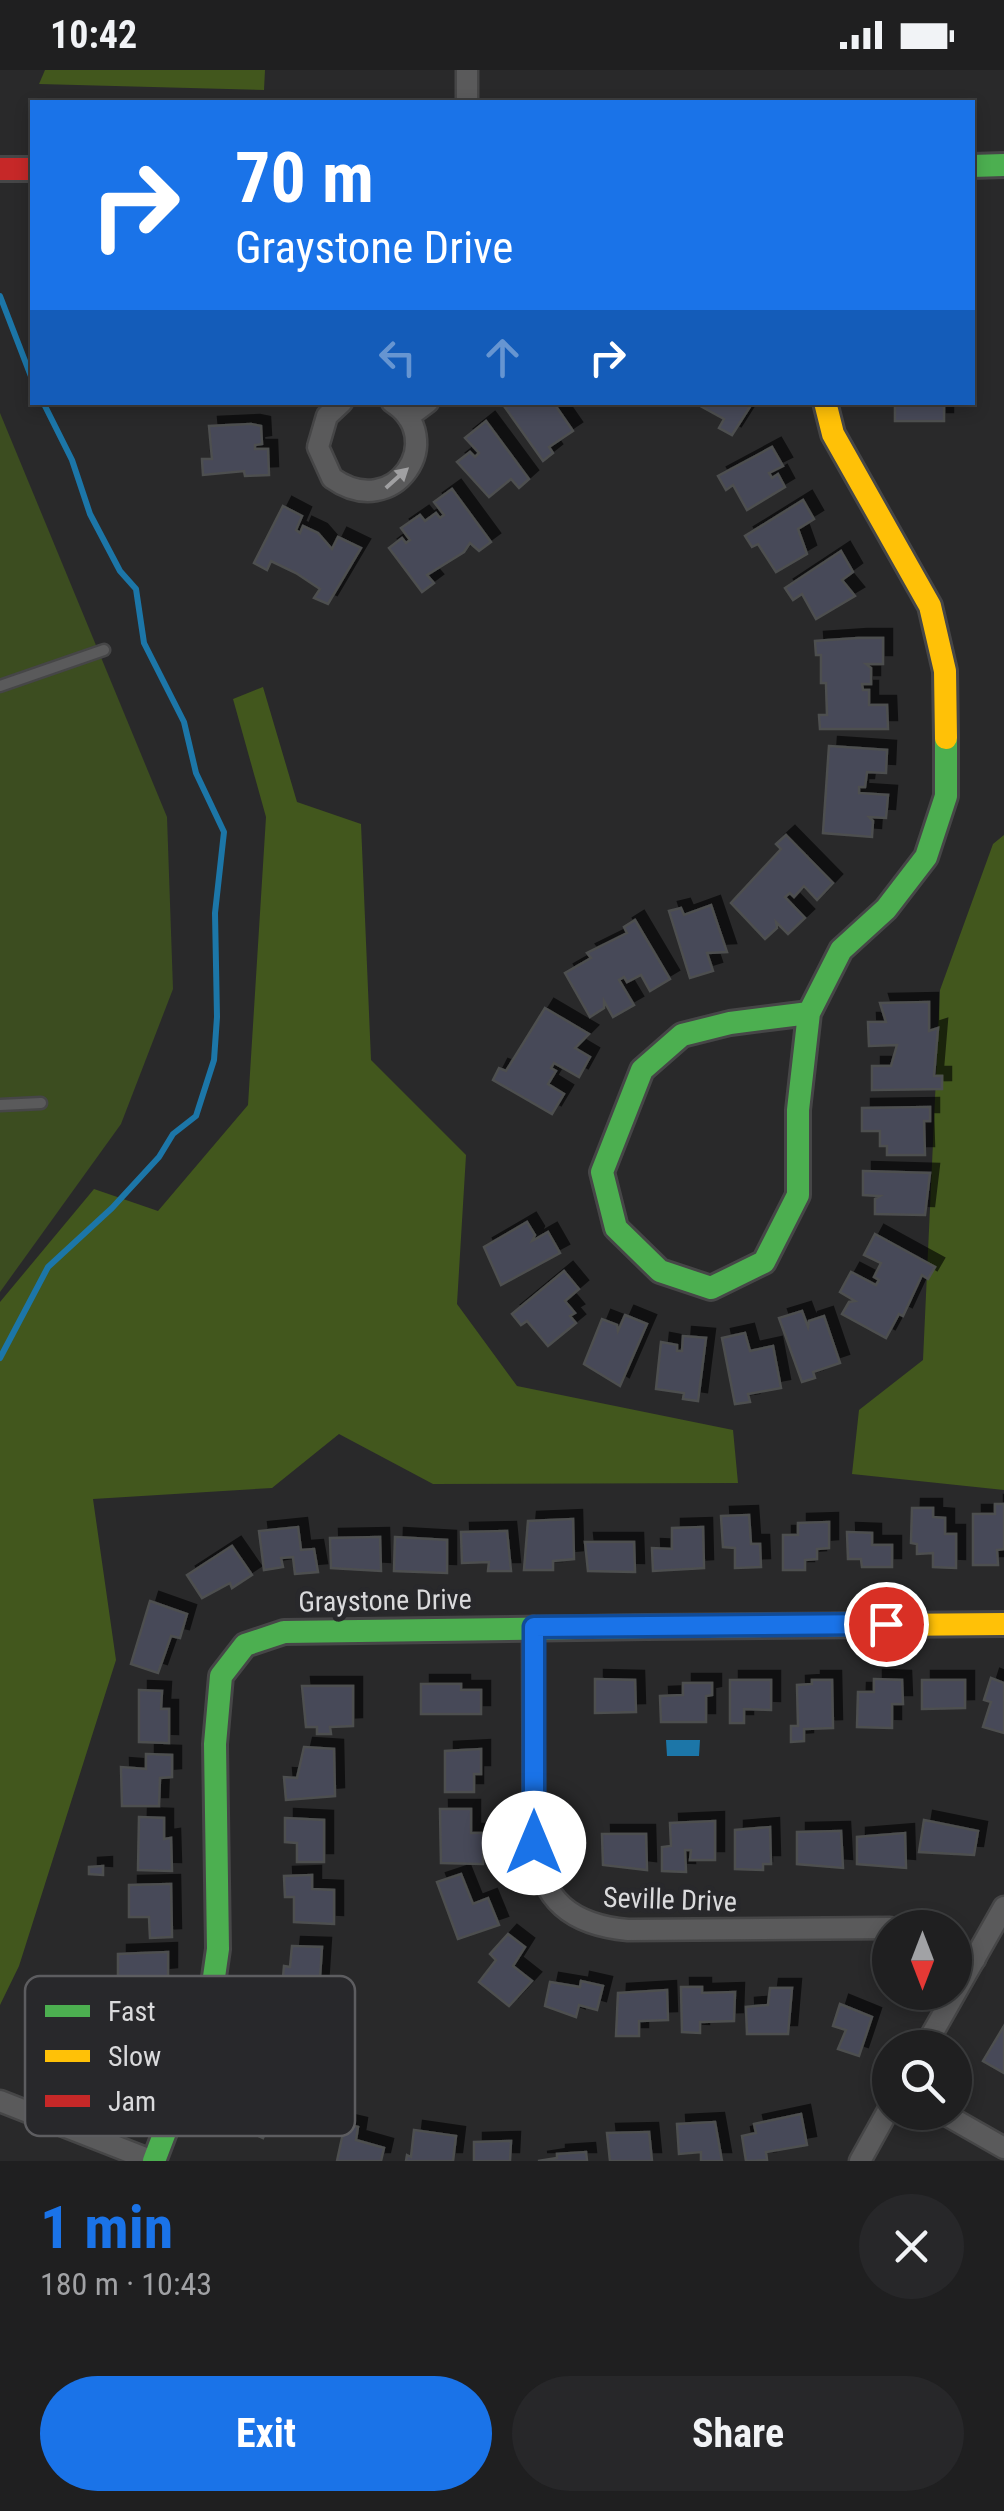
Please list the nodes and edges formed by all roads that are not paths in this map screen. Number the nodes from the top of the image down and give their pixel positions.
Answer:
1 (467, 70) edge
2 (467, 100) edge
3 (1004, 165) edge
4 (975, 166) edge
5 (0, 169) edge
6 (30, 169) edge
7 (339, 405) edge
8 (395, 405) edge
9 (424, 405) edge
10 (826, 405) edge
11 (408, 418) junction
12 (104, 650) dead end
13 (0, 686) edge
14 (809, 1013) junction
15 (40, 1103) dead end
16 (0, 1104) edge
17 (1004, 1624) edge
18 (534, 1627) junction
19 (1004, 1907) edge
20 (872, 1928) edge
21 (972, 1956) edge
22 (975, 1958) junction
23 (214, 1976) edge
24 (934, 2030) edge
25 (0, 2102) edge
26 (25, 2112) edge
27 (877, 2130) edge
28 (972, 2130) edge
29 (89, 2136) edge
30 (164, 2136) edge
31 (1004, 2148) edge
32 (154, 2161) edge
33 (860, 2161) edge

1 - 2 street
3 - 4 street
5 - 6 street
7 -> 11 street
8 - 11 street
9 - 11 street
10 - 14 street
12 - 13 lane
14 - 14 street
15 - 16 lane
17 - 18 street, Graystone Drive
18 - 20 street, Seville Drive
18 - 23 street, Graystone Drive
19 - 22 street
21 - 22 street
22 - 24 street
25 - 26 street
27 - 33 street
28 - 31 street
29 - 32 street
30 - 32 street, Graystone Drive

